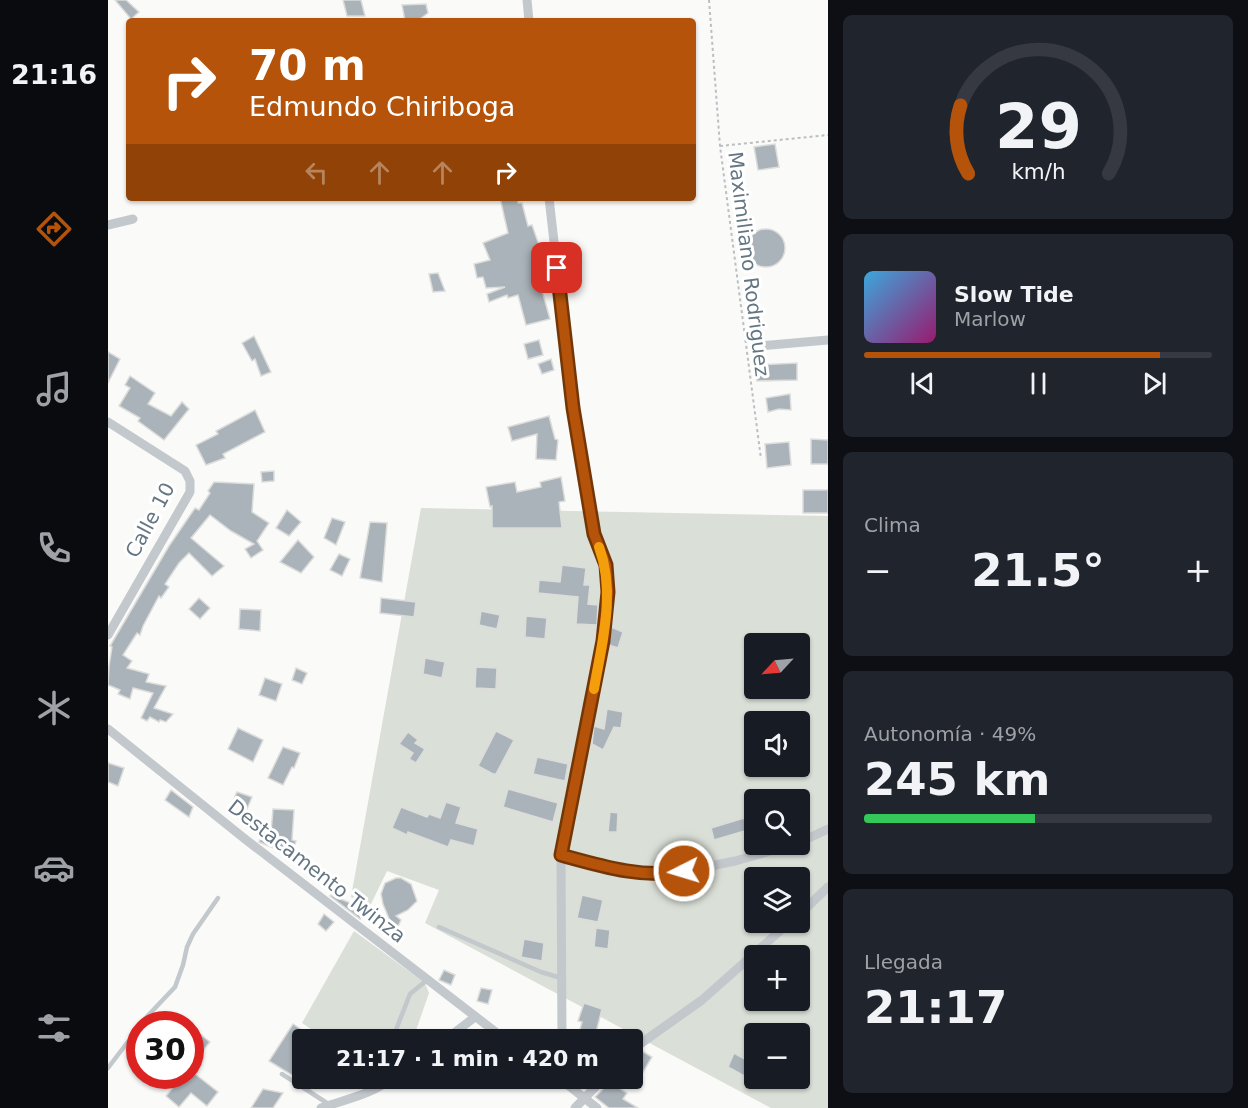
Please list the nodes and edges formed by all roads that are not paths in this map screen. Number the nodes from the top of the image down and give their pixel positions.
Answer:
1 (527, 0) edge
2 (529, 18) edge
3 (549, 201) edge
4 (133, 219) dead end
5 (108, 225) edge
6 (828, 340) edge
7 (758, 346) dead end
8 (108, 422) edge
9 (108, 635) edge
10 (108, 729) edge
11 (828, 829) edge
12 (810, 837) edge
13 (561, 855) junction
14 (756, 855) edge
15 (828, 887) edge
16 (218, 898) dead end
17 (810, 904) edge
18 (439, 927) dead end
19 (778, 933) edge
20 (561, 978) junction
21 (427, 980) junction
22 (153, 1011) edge
23 (475, 1017) junction
24 (396, 1029) edge
25 (459, 1029) edge
26 (491, 1029) edge
27 (561, 1029) edge
28 (643, 1042) edge
29 (126, 1044) edge
30 (108, 1068) edge
31 (282, 1074) dead end
32 (376, 1089) edge
33 (573, 1089) edge
34 (594, 1089) edge
35 (585, 1099) junction
36 (326, 1106) edge
37 (575, 1108) edge
38 (597, 1108) edge

1 - 2 street
3 - 13 street
4 - 5 street
6 - 7 street
8 - 9 street, Calle 10
10 - 21 street, Destacamento Twinza
11 - 12 street
13 - 14 street
13 - 20 street
15 - 17 street
16 - 22 lane
18 - 20 lane
19 - 28 street
20 - 27 street
21 - 23 street, Destacamento Twinza
21 - 24 lane
23 - 25 street
23 - 26 street, Destacamento Twinza
29 - 30 lane
31 - 36 lane
32 - 36 street
33 - 35 street
34 - 35 street
35 - 37 street
35 - 38 street

